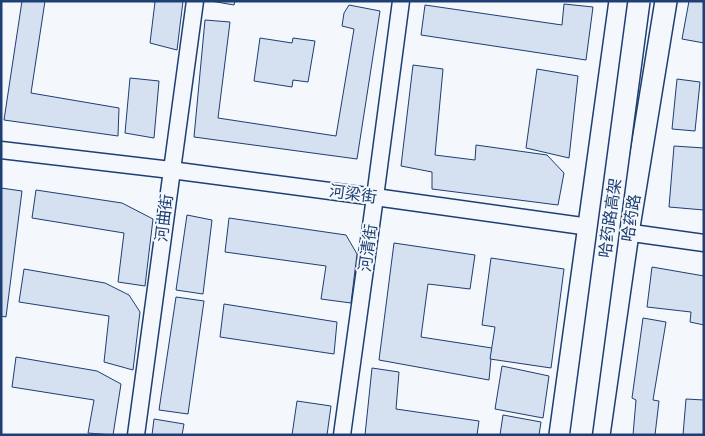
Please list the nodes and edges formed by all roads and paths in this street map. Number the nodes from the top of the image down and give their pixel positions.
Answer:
1 (195, 1) edge
2 (400, 1) edge
3 (620, 1) edge
4 (639, 1) edge
5 (666, 1) edge
6 (1, 150) edge
7 (171, 170) junction
8 (375, 197) junction
9 (587, 228) junction
10 (628, 234) junction
11 (704, 243) edge
12 (136, 435) edge
13 (342, 435) edge
14 (560, 435) edge
15 (581, 435) edge
16 (599, 435) edge

1 - 7 street, 河曲街
2 - 8 street, 河清街
3 - 9 highway
4 - 15 highway, 哈药路高架, bridge
5 - 10 highway, 哈药路
6 - 7 street, 河梁街
7 - 8 street, 河梁街
7 - 12 street, 河曲街
8 - 9 street, 河梁街
8 - 13 street, 河清街
9 - 10 street, 河梁街
9 - 14 highway
10 - 11 street, 河梁街
10 - 16 highway, 哈药路

